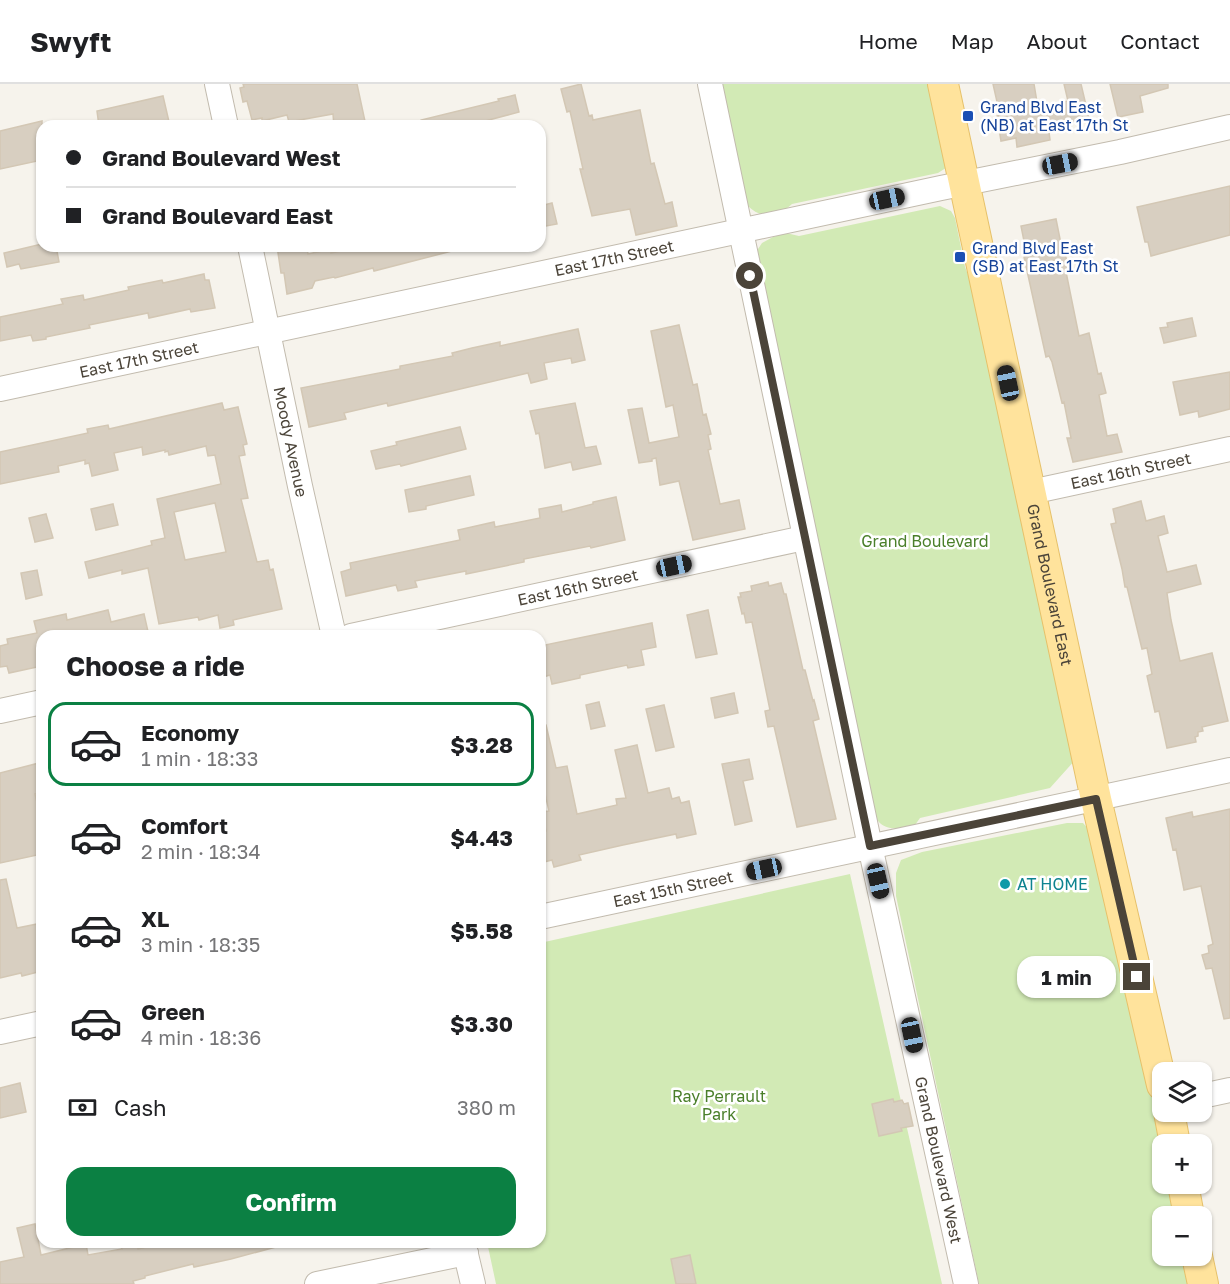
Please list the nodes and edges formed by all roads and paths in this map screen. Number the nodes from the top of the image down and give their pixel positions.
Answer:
1 (218, 84) edge
2 (710, 84) edge
3 (943, 84) edge
4 (225, 120) edge
5 (1230, 127) edge
6 (964, 183) junction
7 (740, 231) junction
8 (251, 252) edge
9 (268, 332) junction
10 (0, 389) edge
11 (1230, 449) edge
12 (1031, 492) junction
13 (804, 538) junction
14 (333, 630) edge
15 (379, 630) edge
16 (36, 703) edge
17 (0, 711) edge
18 (1230, 771) edge
19 (1096, 799) junction
20 (870, 846) junction
21 (546, 916) edge
22 (36, 1024) edge
23 (0, 1032) edge
24 (1157, 1062) edge
25 (1230, 1090) edge
26 (1212, 1094) edge
27 (465, 1248) edge
28 (1199, 1266) edge
29 (317, 1284) edge
30 (473, 1284) edge
31 (966, 1284) edge
32 (1203, 1284) edge

1 - 4 street
2 - 7 street, Grand Boulevard West
3 - 6 main road, Grand Boulevard East
5 - 6 street, East 17th Street
6 - 7 street, East 17th Street
6 - 12 main road, Grand Boulevard East
7 - 9 street, East 17th Street
7 - 13 street, Grand Boulevard West
8 - 9 street, Moody Avenue
9 - 10 street, East 17th Street
9 - 14 street, Moody Avenue
11 - 12 street, East 16th Street
12 - 19 main road, Grand Boulevard East
13 - 15 street, East 16th Street
13 - 20 street, Grand Boulevard West
16 - 17 street
18 - 19 street, East 15th Street
19 - 20 street, East 15th Street
19 - 24 main road, Grand Boulevard East
20 - 21 street, East 15th Street
20 - 31 street, Grand Boulevard West
22 - 23 street
25 - 26 street
27 - 29 street
27 - 30 street
28 - 32 main road

